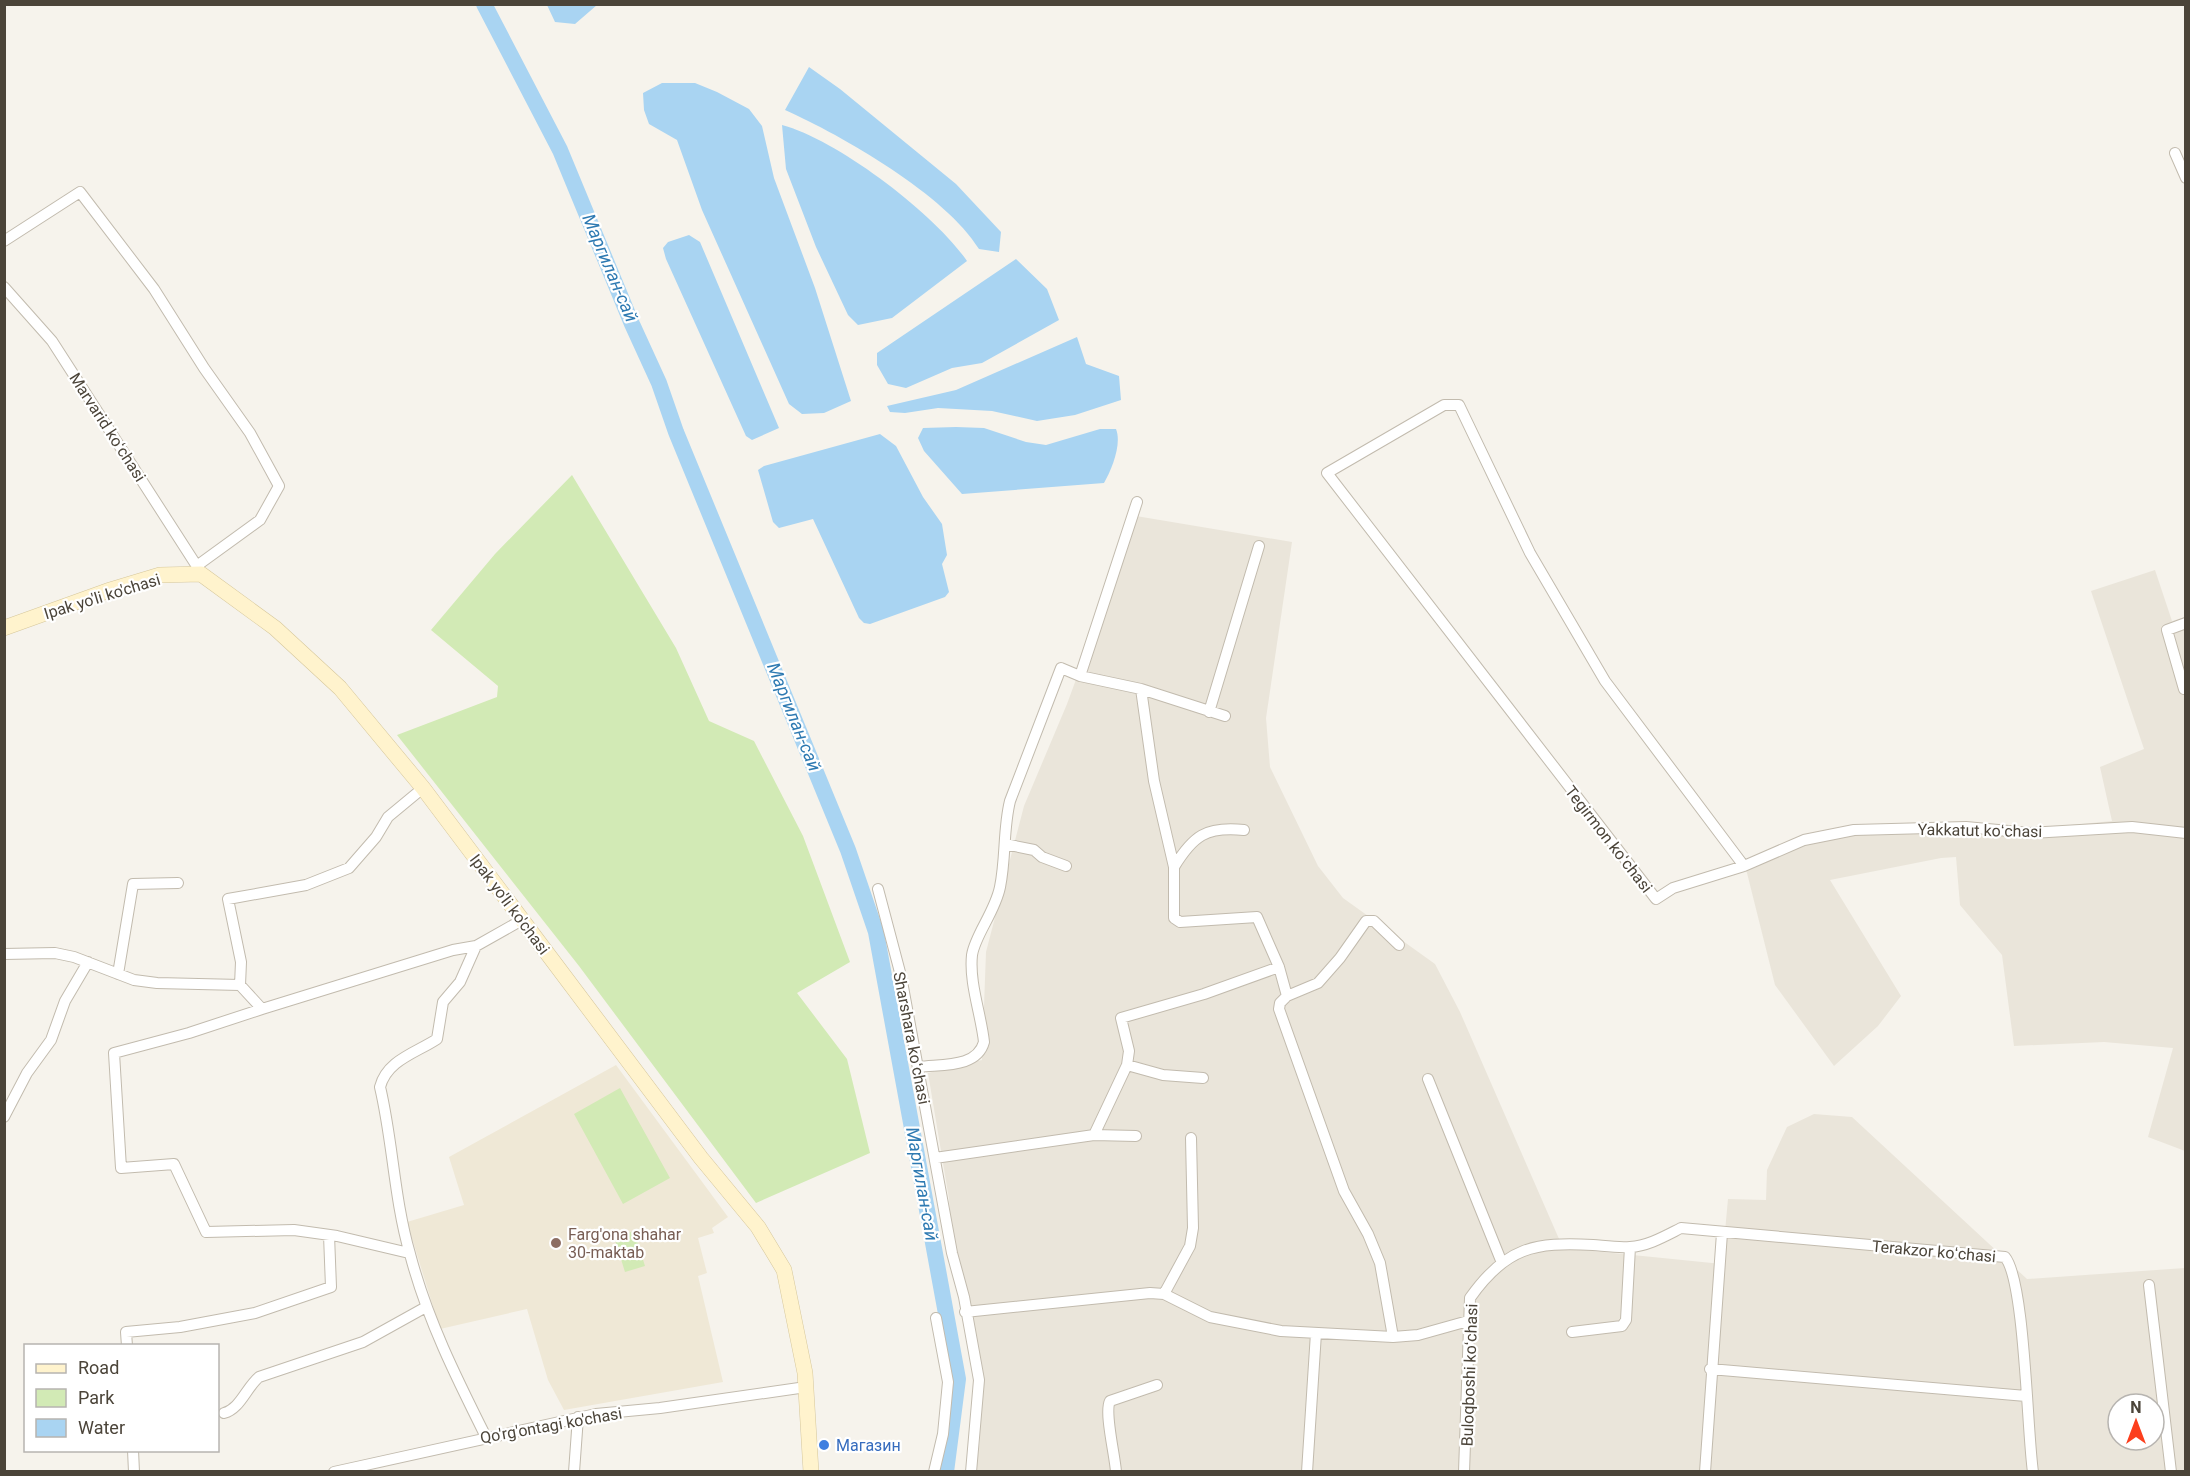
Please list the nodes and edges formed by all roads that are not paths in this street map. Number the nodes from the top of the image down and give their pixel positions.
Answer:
1 (2175, 153) dead end
2 (2186, 178) edge
3 (4, 241) edge
4 (4, 287) edge
5 (1137, 502) dead end
6 (1259, 546) dead end
7 (199, 570) junction
8 (2186, 623) edge
9 (4, 628) edge
10 (1080, 676) junction
11 (1141, 689) junction
12 (2184, 689) dead end
13 (1209, 712) junction
14 (1225, 716) dead end
15 (423, 788) junction
16 (1244, 830) dead end
17 (2186, 833) edge
18 (1005, 844) junction
19 (1066, 866) dead end
20 (1744, 866) junction
21 (1174, 867) junction
22 (178, 883) dead end
23 (878, 889) dead end
24 (522, 920) junction
25 (1399, 945) dead end
26 (476, 946) junction
27 (4, 954) edge
28 (88, 962) junction
29 (1279, 967) junction
30 (118, 974) junction
31 (240, 985) junction
32 (1287, 996) junction
33 (262, 1008) junction
34 (1127, 1065) junction
35 (919, 1067) junction
36 (1203, 1078) dead end
37 (1428, 1079) dead end
38 (4, 1117) edge
39 (1094, 1135) junction
40 (1136, 1136) dead end
41 (1191, 1138) dead end
42 (935, 1158) junction
43 (1681, 1228) joint
44 (1722, 1233) junction
45 (328, 1235) junction
46 (1630, 1247) junction
47 (409, 1253) junction
48 (1502, 1263) junction
49 (2149, 1285) dead end
50 (1164, 1294) junction
51 (426, 1307) junction
52 (965, 1312) junction
53 (936, 1318) dead end
54 (1468, 1321) junction
55 (1572, 1332) dead end
56 (1316, 1333) junction
57 (1393, 1337) junction
58 (127, 1344) edge
59 (1710, 1370) junction
60 (1157, 1385) dead end
61 (806, 1387) junction
62 (2026, 1396) junction
63 (224, 1413) dead end
64 (578, 1417) junction
65 (486, 1437) junction
66 (133, 1452) edge
67 (134, 1472) edge
68 (334, 1472) edge
69 (574, 1472) edge
70 (811, 1472) edge
71 (934, 1472) edge
72 (971, 1472) edge
73 (1116, 1472) edge
74 (1307, 1472) edge
75 (1464, 1472) edge
76 (1704, 1472) edge
77 (2033, 1472) edge
78 (2171, 1472) edge

1 - 2 street
3 - 7 street
4 - 7 street, Marvarid koʻchasi
5 - 10 street
6 - 13 street
7 - 9 main road, Ipak yo'li ko'chasi
7 - 15 main road, Ipak yo'li ko'chasi
8 - 12 street
10 - 11 street
10 - 18 street
11 - 13 street
11 - 21 street
13 - 14 street
15 - 24 main road, Ipak yo'li ko'chasi
15 - 31 street
16 - 21 street
17 - 20 street, Yakkatut koʻchasi
18 - 19 street
18 - 35 street
20 - 20 street, Tegirmon koʻchasi
21 - 29 street
22 - 30 street
23 - 35 street, Sharshara koʻchasi
24 - 26 street
24 - 61 main road, Ipak yo'li ko'chasi
25 - 32 street
26 - 33 street
26 - 47 street
27 - 28 street
28 - 30 street
28 - 38 street
29 - 32 street
29 - 34 street
30 - 31 street
31 - 33 street
32 - 57 street
33 - 45 street
34 - 36 street
34 - 39 street
35 - 42 street, Sharshara koʻchasi
37 - 48 street
39 - 40 street
39 - 42 street
41 - 50 street
42 - 52 street, Sharshara koʻchasi
43 - 44 street, Terakzor koʻchasi
43 - 46 street, Buloqboshi koʻchasi
44 - 59 street
44 - 62 street, Terakzor koʻchasi
45 - 47 street
45 - 58 street
46 - 48 street, Buloqboshi koʻchasi
46 - 55 street
47 - 51 street
48 - 54 street, Buloqboshi koʻchasi
49 - 78 street
50 - 52 street
50 - 56 street
51 - 63 street
51 - 65 street
52 - 72 street, Sharshara koʻchasi
53 - 71 street
54 - 57 street
54 - 75 street, Buloqboshi koʻchasi
56 - 57 street
56 - 74 street
59 - 62 street
59 - 76 street
60 - 73 street
61 - 64 street, Qo'rg'ontagi ko'chasi
61 - 70 main road, Ipak yo'li ko'chasi
62 - 77 street, Terakzor koʻchasi
64 - 65 street, Qo'rg'ontagi ko'chasi
64 - 69 street
65 - 68 street, Qo'rg'ontagi ko'chasi
66 - 67 street

